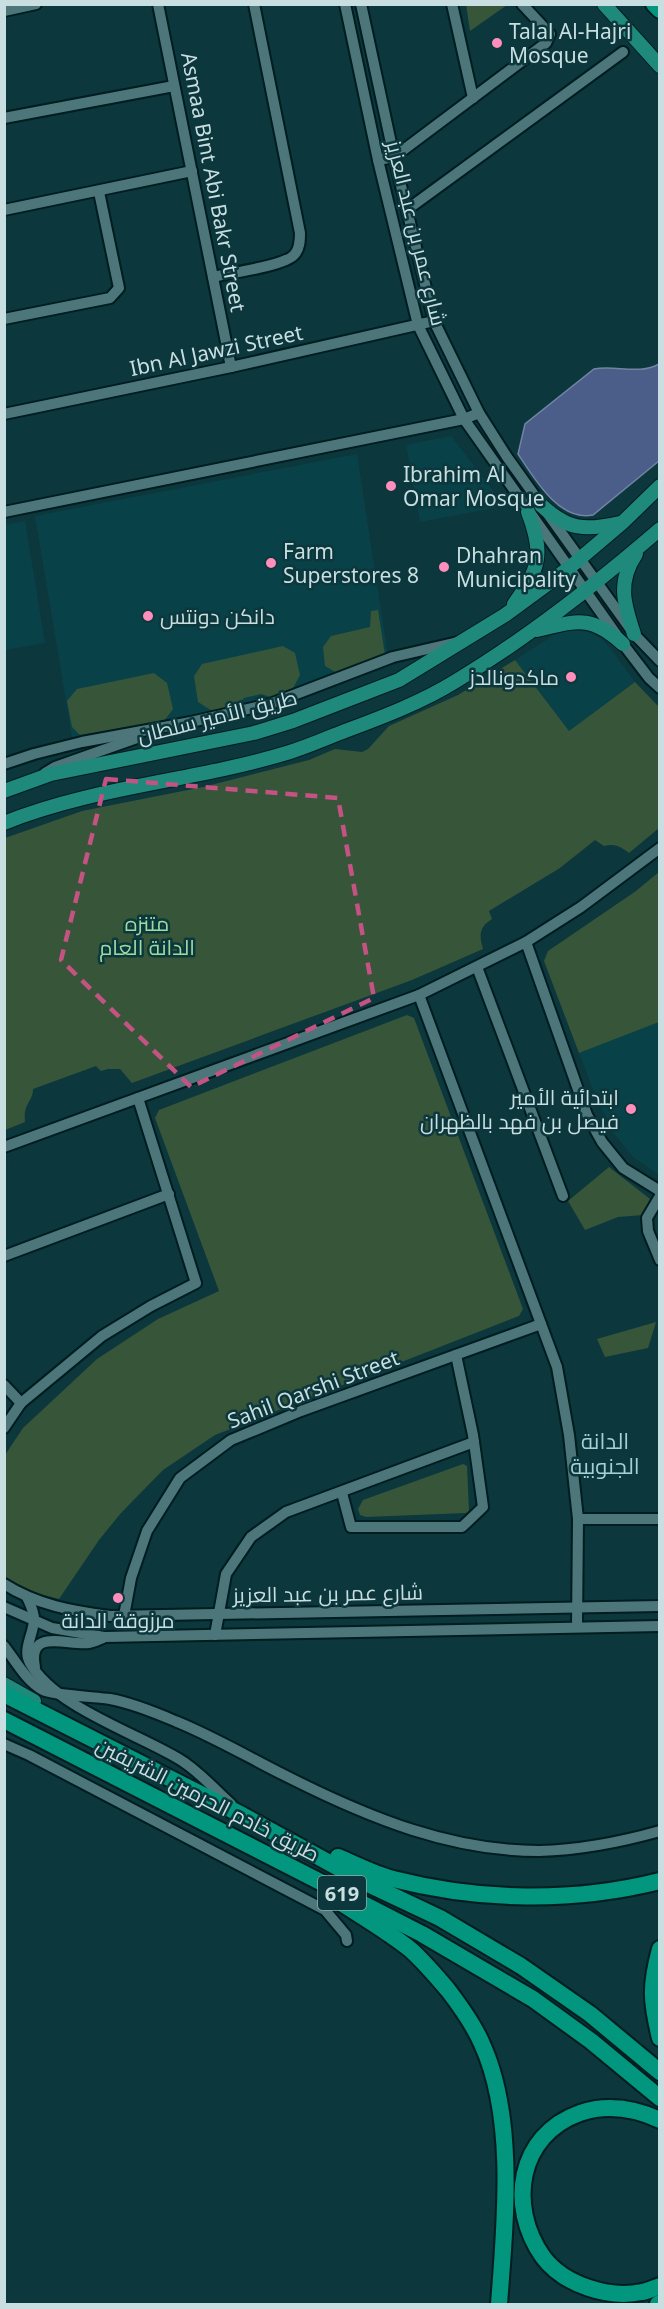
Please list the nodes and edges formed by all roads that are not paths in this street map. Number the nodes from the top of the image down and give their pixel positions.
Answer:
1 (36, 4) edge
2 (158, 4) edge
3 (254, 4) edge
4 (345, 4) edge
5 (361, 4) edge
6 (452, 4) edge
7 (522, 4) edge
8 (604, 4) edge
9 (654, 4) edge
10 (660, 10) edge
11 (4, 11) edge
12 (623, 52) dead end
13 (660, 66) edge
14 (174, 86) junction
15 (473, 98) junction
16 (4, 118) edge
17 (394, 157) junction
18 (378, 159) junction
19 (192, 171) junction
20 (99, 192) junction
21 (408, 208) junction
22 (4, 210) edge
23 (213, 277) junction
24 (4, 319) edge
25 (434, 321) junction
26 (418, 326) junction
27 (231, 367) junction
28 (478, 413) junction
29 (4, 414) edge
30 (464, 419) junction
31 (660, 486) edge
32 (541, 505) junction
33 (528, 512) junction
34 (4, 513) edge
35 (622, 523) junction
36 (660, 529) edge
37 (644, 542) junction
38 (581, 559) junction
39 (569, 568) junction
40 (598, 583) junction
41 (586, 591) junction
42 (506, 615) junction
43 (532, 631) junction
44 (628, 639) junction
45 (464, 641) junction
46 (660, 661) edge
47 (660, 688) edge
48 (168, 727) junction
49 (4, 764) edge
50 (38, 778) junction
51 (4, 791) edge
52 (4, 823) edge
53 (660, 848) edge
54 (526, 942) junction
55 (477, 967) junction
56 (419, 995) junction
57 (138, 1098) junction
58 (4, 1147) edge
59 (660, 1193) edge
60 (169, 1194) junction
61 (563, 1196) dead end
62 (4, 1256) edge
63 (660, 1260) edge
64 (541, 1324) junction
65 (456, 1355) junction
66 (4, 1385) edge
67 (21, 1403) junction
68 (4, 1428) edge
69 (474, 1442) junction
70 (342, 1493) junction
71 (578, 1519) junction
72 (660, 1519) edge
73 (4, 1584) edge
74 (27, 1597) junction
75 (660, 1606) edge
76 (4, 1607) edge
77 (577, 1608) junction
78 (219, 1615) junction
79 (124, 1616) junction
80 (34, 1620) junction
81 (660, 1626) edge
82 (577, 1627) junction
83 (215, 1635) junction
84 (104, 1637) junction
85 (4, 1646) edge
86 (36, 1671) junction
87 (4, 1684) edge
88 (57, 1693) junction
89 (4, 1694) edge
90 (4, 1722) edge
91 (4, 1744) edge
92 (182, 1785) junction
93 (242, 1815) junction
94 (660, 1832) edge
95 (270, 1856) junction
96 (660, 1881) edge
97 (347, 1941) dead end
98 (660, 1949) edge
99 (660, 2038) edge
100 (660, 2072) edge
101 (660, 2098) edge
102 (660, 2120) edge
103 (660, 2286) edge
104 (499, 2304) edge

1 - 11 street
2 - 14 street, Asmaa Bint Abi Bakr Street
3 - 23 street
4 - 18 street, شارع عمر بن عبد العزيز
5 - 17 street
6 - 15 street
7 - 15 street
8 - 13 main road
9 - 10 highway
12 - 21 street
14 - 16 street
14 - 19 street, Asmaa Bint Abi Bakr Street
15 - 17 street
17 - 18 street
17 - 21 street
18 - 26 street, شارع عمر بن عبد العزيز
19 - 20 street
19 - 23 street, Asmaa Bint Abi Bakr Street
20 - 22 street
20 - 24 street
21 - 25 street
23 - 27 street, Asmaa Bint Abi Bakr Street
25 - 26 street, Ibn Al Jawzi Street
25 - 28 street
26 - 27 street, Ibn Al Jawzi Street
26 - 30 street, شارع عمر بن عبد العزيز
27 - 29 street, Ibn Al Jawzi Street
28 - 30 street
28 - 32 street
30 - 33 street, شارع عمر بن عبد العزيز
30 - 34 street
31 - 35 main road, طريق الأمير سلطان
32 - 35 main road
32 - 38 street
33 - 39 street, شارع عمر بن عبد العزيز
33 - 42 main road
35 - 38 main road, طريق الأمير سلطان
36 - 37 main road
37 - 40 main road
37 - 44 main road
38 - 39 main road, طريق الأمير سلطان
38 - 40 street
39 - 41 street, شارع عمر بن عبد العزيز
39 - 42 main road, طريق الأمير سلطان
40 - 41 main road
40 - 44 street
41 - 43 main road
41 - 44 street, شارع عمر بن عبد العزيز
42 - 45 main road, طريق الأمير سلطان
43 - 44 main road
43 - 52 main road
44 - 46 street
44 - 47 street, شارع عمر بن عبد العزيز
45 - 48 street
45 - 50 main road, طريق الأمير سلطان
48 - 49 street
48 - 50 street
50 - 51 main road, طريق الأمير سلطان
53 - 54 street
54 - 55 street
54 - 59 street
55 - 56 street
55 - 61 street
56 - 57 street
56 - 64 street
57 - 58 street
57 - 60 street
59 - 63 street
60 - 62 street
60 - 67 street
64 - 65 street, Sahil Qarshi Street
64 - 71 street
65 - 69 street
65 - 79 street, Sahil Qarshi Street
66 - 67 street
67 - 68 street
69 - 70 street
69 - 70 street
70 - 78 street
71 - 72 street
71 - 77 street
73 - 74 street, شارع عمر بن عبد العزيز
74 - 79 street, شارع عمر بن عبد العزيز
74 - 80 street
75 - 77 street, شارع عمر بن عبد العزيز
76 - 80 street
77 - 78 street, شارع عمر بن عبد العزيز
77 - 82 street
78 - 79 street, شارع عمر بن عبد العزيز
78 - 83 street
80 - 84 street
80 - 86 street
81 - 82 street
82 - 83 street
83 - 84 street
84 - 86 street
85 - 88 street
86 - 88 street
87 - 92 main road
88 - 93 street
88 - 94 street
89 - 92 highway, طريق خادم الحرمين الشريفين / 619
90 - 95 highway, طريق خادم الحرمين الشريفين / 619
91 - 97 street
92 - 93 highway, طريق خادم الحرمين الشريفين / 619
93 - 96 highway
93 - 100 highway, طريق خادم الحرمين الشريفين / 619
95 - 101 highway, طريق خادم الحرمين الشريفين / 619
95 - 104 highway
98 - 99 highway
102 - 103 highway

